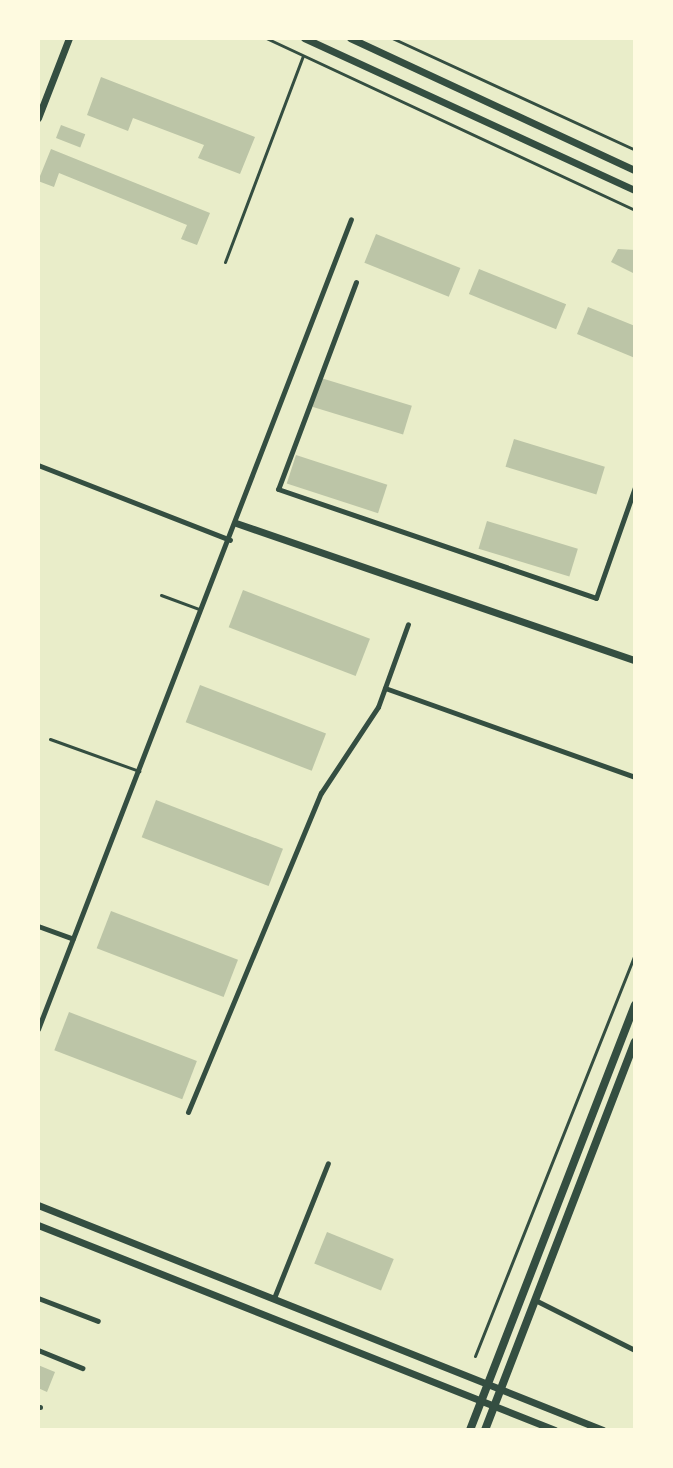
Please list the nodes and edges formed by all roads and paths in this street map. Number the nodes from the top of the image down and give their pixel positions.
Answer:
1 (69, 38) edge
2 (266, 38) edge
3 (304, 38) edge
4 (350, 38) edge
5 (392, 38) edge
6 (303, 55) junction
7 (38, 118) edge
8 (635, 150) edge
9 (635, 170) edge
10 (635, 190) edge
11 (635, 210) edge
12 (351, 219) dead end
13 (225, 262) dead end
14 (356, 282) dead end
15 (38, 465) edge
16 (635, 487) edge
17 (236, 523) junction
18 (230, 540) junction
19 (161, 595) dead end
20 (202, 610) junction
21 (408, 624) dead end
22 (635, 660) edge
23 (385, 688) junction
24 (50, 739) dead end
25 (139, 771) junction
26 (635, 777) edge
27 (38, 926) edge
28 (73, 939) junction
29 (635, 953) edge
30 (635, 1005) edge
31 (38, 1029) edge
32 (635, 1042) edge
33 (188, 1112) dead end
34 (328, 1163) dead end
35 (38, 1205) edge
36 (38, 1225) edge
37 (38, 1298) edge
38 (274, 1298) junction
39 (535, 1300) junction
40 (98, 1321) dead end
41 (38, 1350) edge
42 (635, 1350) edge
43 (475, 1356) dead end
44 (82, 1368) dead end
45 (488, 1385) junction
46 (501, 1390) junction
47 (482, 1401) junction
48 (494, 1406) junction
49 (470, 1430) edge
50 (485, 1430) edge
51 (555, 1430) edge
52 (603, 1430) edge

1 - 7 main road
2 - 6 lane
3 - 10 main road
4 - 9 main road
5 - 8 lane
6 - 11 lane
6 - 13 lane
12 - 17 street
14 - 16 street
15 - 18 street
17 - 18 street
17 - 22 main road
18 - 20 street
19 - 20 lane
20 - 25 street
21 - 23 street
23 - 26 street
23 - 33 street
24 - 25 lane
25 - 28 street
27 - 28 street
28 - 31 street
29 - 43 lane
30 - 45 main road
32 - 39 main road
34 - 38 street
35 - 38 main road
36 - 47 main road
37 - 40 street
38 - 45 main road
39 - 42 street
39 - 46 main road
41 - 44 street
45 - 46 main road
45 - 47 main road
46 - 48 main road
46 - 52 main road
47 - 48 main road
47 - 49 main road
48 - 50 main road
48 - 51 main road

